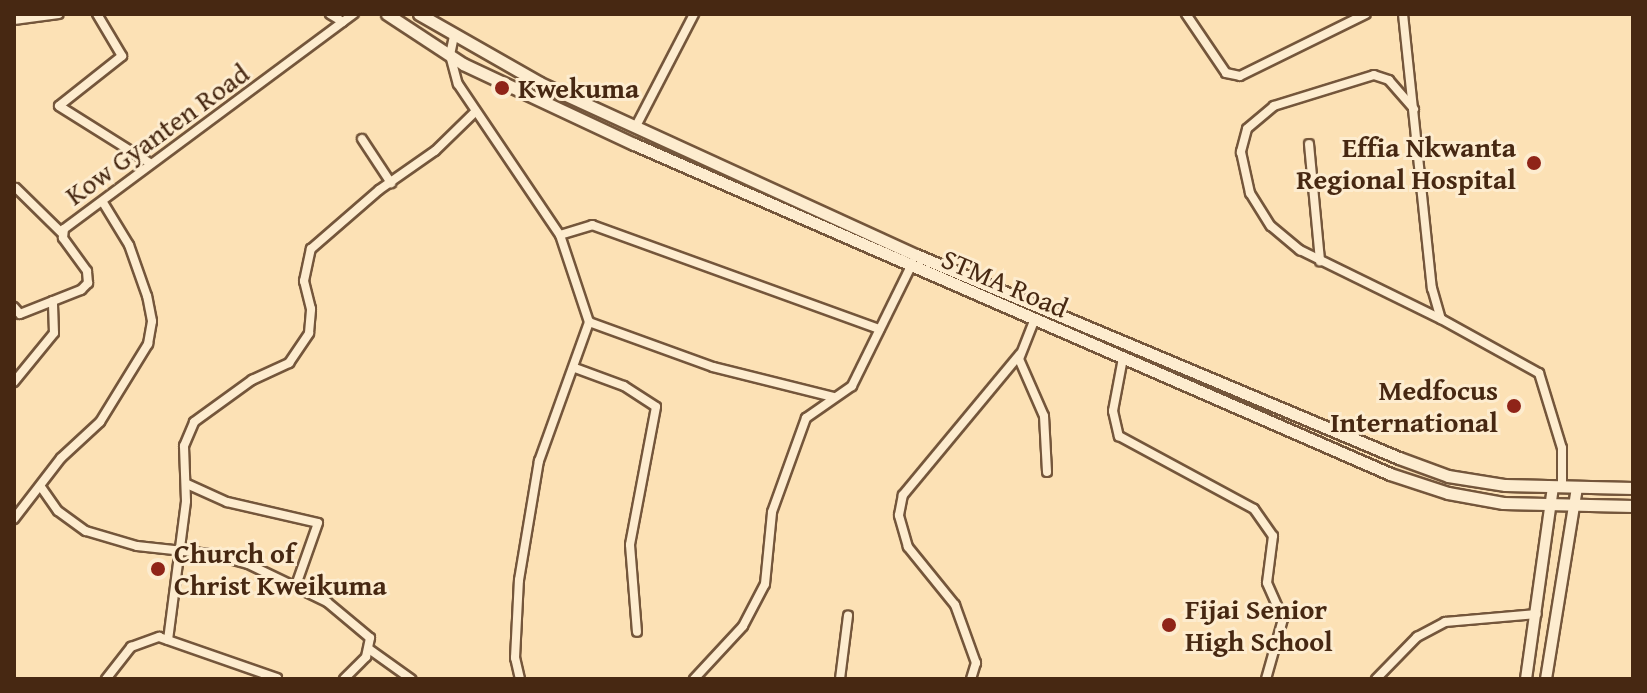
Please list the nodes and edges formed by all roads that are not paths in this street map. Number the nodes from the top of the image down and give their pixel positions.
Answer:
1 (59, 14) edge
2 (97, 14) edge
3 (330, 14) edge
4 (354, 14) edge
5 (387, 14) edge
6 (419, 14) edge
7 (694, 14) edge
8 (1186, 14) edge
9 (1366, 14) edge
10 (1403, 14) edge
11 (14, 20) edge
12 (343, 22) junction
13 (454, 36) junction
14 (450, 55) junction
15 (1414, 109) junction
16 (475, 112) junction
17 (636, 126) junction
18 (362, 139) dead end
19 (1309, 144) dead end
20 (150, 163) junction
21 (391, 183) junction
22 (16, 188) dead end
23 (104, 204) junction
24 (62, 233) junction
25 (560, 235) junction
26 (1320, 261) junction
27 (910, 268) junction
28 (53, 301) junction
29 (16, 313) edge
30 (1441, 319) junction
31 (1034, 321) junction
32 (589, 322) junction
33 (880, 329) junction
34 (1020, 354) junction
35 (1123, 358) junction
36 (575, 368) junction
37 (14, 382) edge
38 (833, 397) junction
39 (1047, 472) dead end
40 (187, 484) junction
41 (41, 487) junction
42 (1558, 488) junction
43 (1577, 488) junction
44 (1633, 488) edge
45 (1551, 506) junction
46 (1633, 506) edge
47 (1574, 507) junction
48 (14, 519) edge
49 (181, 549) junction
50 (296, 585) junction
51 (1537, 614) junction
52 (1555, 615) junction
53 (848, 616) dead end
54 (637, 632) dead end
55 (168, 640) junction
56 (369, 649) junction
57 (277, 678) edge
58 (106, 679) edge
59 (344, 679) edge
60 (411, 679) edge
61 (520, 679) edge
62 (694, 679) edge
63 (840, 679) edge
64 (971, 679) edge
65 (1266, 679) edge
66 (1376, 679) edge
67 (1526, 679) edge
68 (1546, 679) edge

1 - 11 street
2 - 20 street
3 - 12 street
4 - 12 street, Kow Gyanten Road
5 - 14 main road, STMA Road
6 - 13 main road, STMA Road
7 - 17 street
8 - 9 street
10 - 15 street
12 - 20 street, Kow Gyanten Road
13 - 14 street
13 - 17 main road, STMA Road
14 - 16 street
14 - 27 main road, STMA Road
15 - 26 street
15 - 30 street
16 - 21 street
16 - 25 street
17 - 42 main road, STMA Road
18 - 21 street
19 - 26 street
20 - 23 street, Kow Gyanten Road
21 - 40 street
22 - 24 street
23 - 24 street, Kow Gyanten Road
23 - 41 street
24 - 28 street, Kow Gyanten Road
25 - 32 street
25 - 33 street
26 - 30 street
27 - 31 main road, STMA Road
27 - 33 street
28 - 29 street, Kow Gyanten Road
28 - 37 street
30 - 42 street
31 - 34 street
31 - 35 main road, STMA Road
32 - 36 street
32 - 38 street
33 - 38 street
34 - 39 street
34 - 64 street
35 - 45 main road, STMA Road
35 - 65 street
36 - 54 street
36 - 61 street
38 - 62 street
40 - 49 street
40 - 50 street
41 - 48 street
41 - 49 street
42 - 43 main road, STMA Road
42 - 45 street
43 - 44 main road, STMA Road
43 - 47 street
45 - 47 main road, STMA Road
45 - 51 street
46 - 47 main road, STMA Road
47 - 52 street
49 - 50 street
49 - 55 street
50 - 56 street
51 - 52 street
51 - 66 street
51 - 67 street
52 - 68 street
53 - 63 street
55 - 57 street
55 - 58 street
56 - 59 street
56 - 60 street

